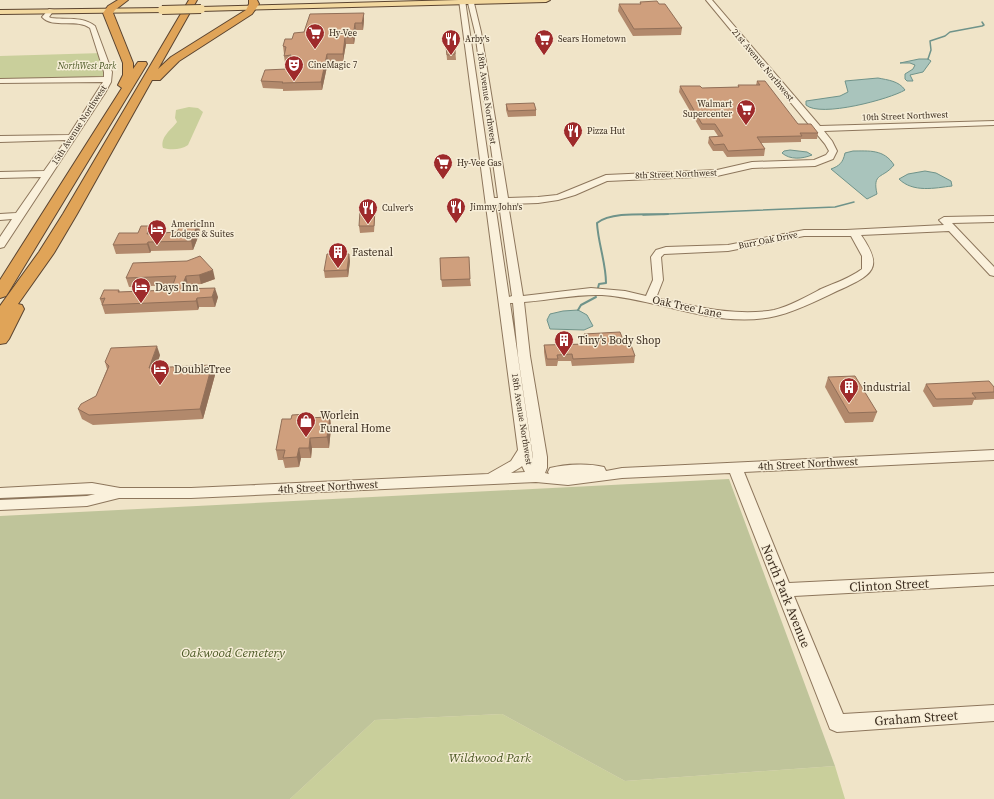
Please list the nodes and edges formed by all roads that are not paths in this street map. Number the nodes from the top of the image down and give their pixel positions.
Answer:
1 (124, 0) edge
2 (181, 0) edge
3 (193, 0) edge
4 (546, 0) edge
5 (709, 0) edge
6 (397, 1) edge
7 (466, 1) edge
8 (253, 4) edge
9 (109, 9) junction
10 (51, 10) junction
11 (0, 12) edge
12 (465, 15) junction
13 (170, 18) dead end
14 (148, 54) dead end
15 (108, 79) junction
16 (0, 81) edge
17 (994, 123) edge
18 (104, 124) junction
19 (122, 124) junction
20 (817, 129) junction
21 (72, 138) junction
22 (0, 140) edge
23 (47, 174) junction
24 (0, 175) edge
25 (504, 200) junction
26 (490, 201) junction
27 (20, 216) junction
28 (0, 217) edge
29 (994, 219) edge
30 (952, 228) junction
31 (854, 233) junction
32 (30, 244) junction
33 (0, 245) edge
34 (46, 253) junction
35 (993, 271) edge
36 (0, 280) edge
37 (0, 293) edge
38 (650, 299) junction
39 (504, 300) junction
40 (518, 300) junction
41 (0, 318) edge
42 (0, 339) edge
43 (518, 356) junction
44 (525, 450) junction
45 (994, 455) edge
46 (540, 457) junction
47 (735, 468) junction
48 (560, 471) junction
49 (622, 473) junction
50 (536, 477) junction
51 (483, 479) junction
52 (0, 493) edge
53 (120, 493) junction
54 (0, 505) edge
55 (994, 580) edge
56 (784, 590) junction
57 (994, 713) edge
58 (837, 723) joint

1 - 9 highway
2 - 13 highway
3 - 19 highway
4 - 7 main road
5 - 20 street, 21st Avenue Northwest
6 - 7 main road
6 - 8 main road
6 - 12 main road
7 - 12 street, 18th Avenue Northwest
7 - 25 street, 18th Avenue Northwest
8 - 9 main road, bridge
8 - 19 highway
9 - 10 main road
9 - 18 highway
10 - 11 main road
10 - 15 street, 15th Avenue Northwest
12 - 26 street, 18th Avenue Northwest
14 - 18 highway
15 - 16 street
15 - 21 street, 15th Avenue Northwest
17 - 20 street, 10th Street Northwest
18 - 32 highway
19 - 34 highway
20 - 25 street, 8th Street Northwest
21 - 22 street
21 - 23 street, 15th Avenue Northwest
23 - 24 street
23 - 27 street, 15th Avenue Northwest
25 - 26 street, 8th Street Northwest
25 - 40 street, 18th Avenue Northwest
26 - 39 street, 18th Avenue Northwest
27 - 28 street
27 - 33 street, 15th Avenue Northwest
29 - 30 street
30 - 31 street, Burr Oak Drive
30 - 35 street
31 - 38 street, Burr Oak Drive
31 - 38 street, Oak Tree Lane
32 - 36 highway
32 - 37 highway
34 - 41 highway
34 - 42 highway
38 - 40 street, Oak Tree Lane
39 - 40 street, Oak Tree Lane
39 - 43 street, 18th Avenue Northwest
40 - 43 street, 18th Avenue Northwest
43 - 44 street, 18th Avenue Northwest
43 - 46 street, 18th Avenue Northwest
44 - 50 street, 18th Avenue Northwest
44 - 51 street
45 - 47 street, 4th Street Northwest
46 - 48 street
46 - 50 street, 18th Avenue Northwest
47 - 49 street, 4th Street Northwest
47 - 56 street, North Park Avenue
48 - 49 street, 4th Street Northwest
48 - 50 street, 4th Street Northwest
49 - 50 street, 4th Street Northwest
50 - 51 street, 4th Street Northwest
51 - 53 street, 4th Street Northwest
52 - 53 street, 4th Street Northwest
53 - 54 street, 4th Street Northwest
55 - 56 street, Clinton Street
56 - 58 street, North Park Avenue
57 - 58 street, Graham Street

